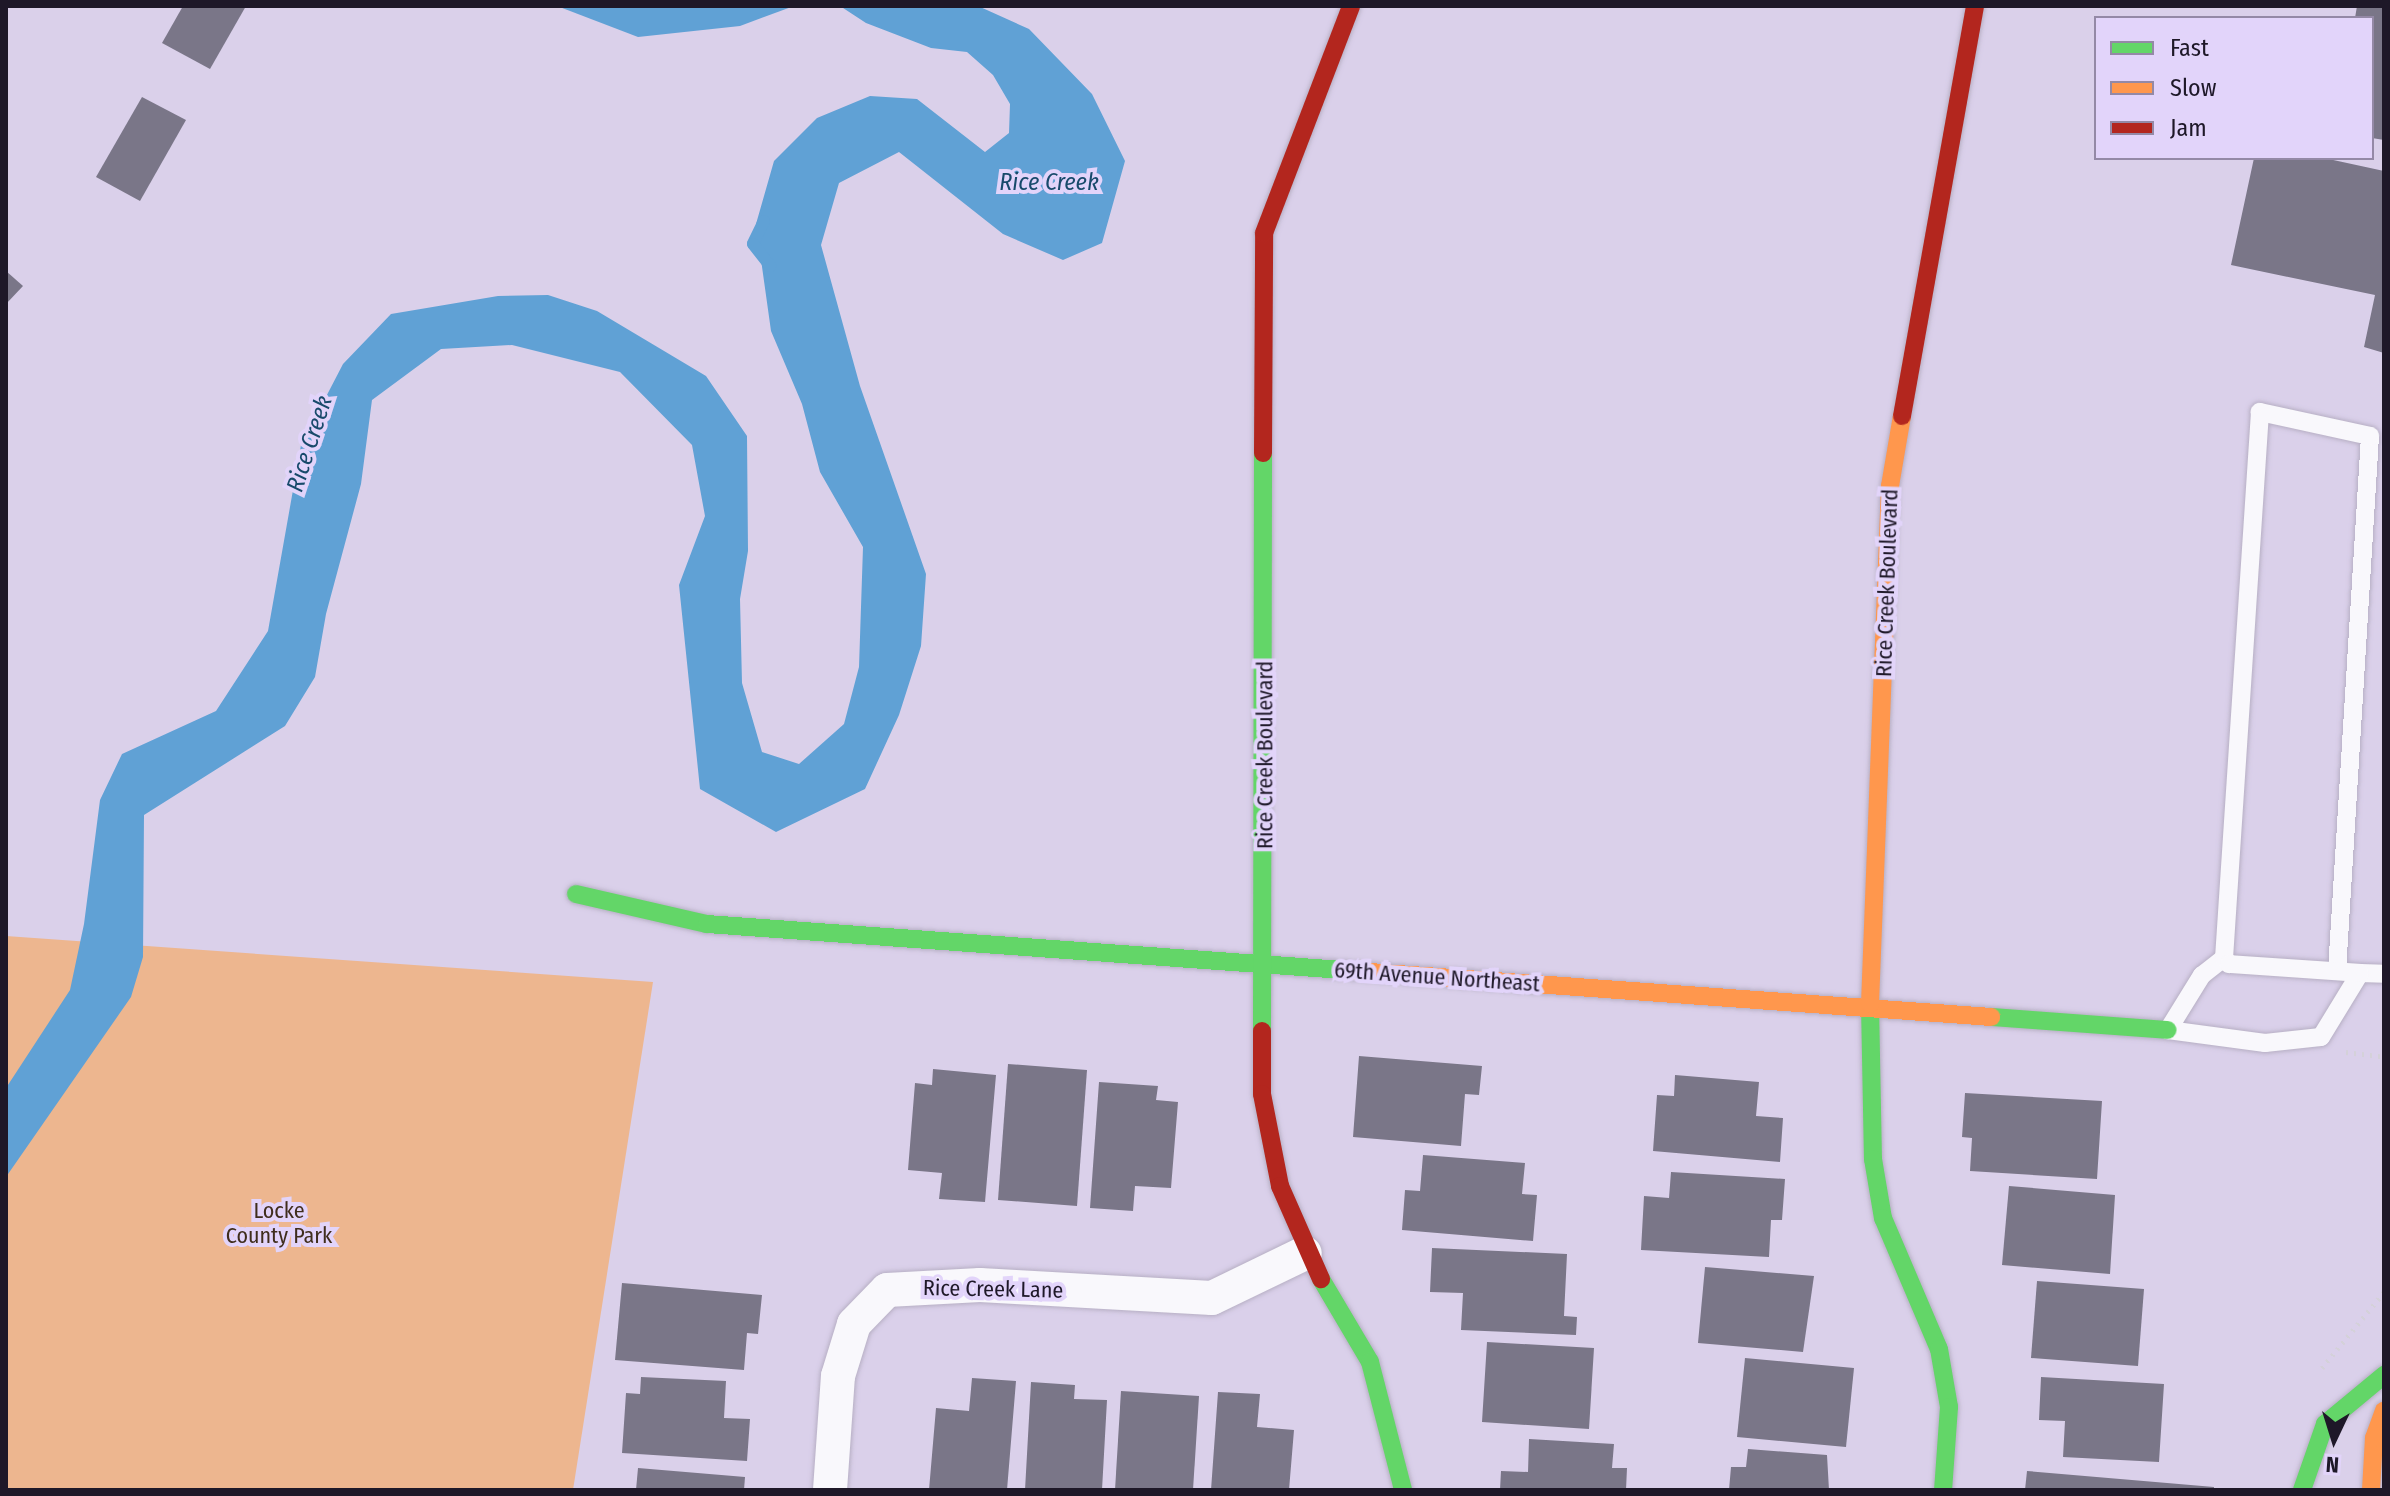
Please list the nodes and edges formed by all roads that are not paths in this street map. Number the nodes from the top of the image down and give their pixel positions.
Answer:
1 (1351, 6) edge
2 (1975, 6) edge
3 (576, 894) dead end
4 (2224, 958) junction
5 (1265, 965) junction
6 (2337, 971) junction
7 (2360, 973) junction
8 (2384, 974) edge
9 (1870, 1009) junction
10 (2168, 1030) junction
11 (1305, 1253) junction
12 (2384, 1375) edge
13 (2384, 1411) edge
14 (830, 1490) edge
15 (1403, 1490) edge
16 (1943, 1490) edge
17 (2302, 1490) edge
18 (2371, 1490) edge

1 - 5 street, Rice Creek Boulevard
2 - 9 street, Rice Creek Boulevard
3 - 5 street, 69th Avenue Northeast
4 - 6 lane
4 - 6 lane
4 - 10 lane
5 - 9 street, 69th Avenue Northeast
5 - 11 street, Rice Creek Boulevard
6 - 7 lane
7 - 8 lane
7 - 10 lane
9 - 10 street, 69th Avenue Northeast
9 - 16 street, Rice Creek Boulevard
11 - 14 street, Rice Creek Lane
11 - 15 street, Rice Creek Boulevard
12 - 17 street
13 - 18 street

